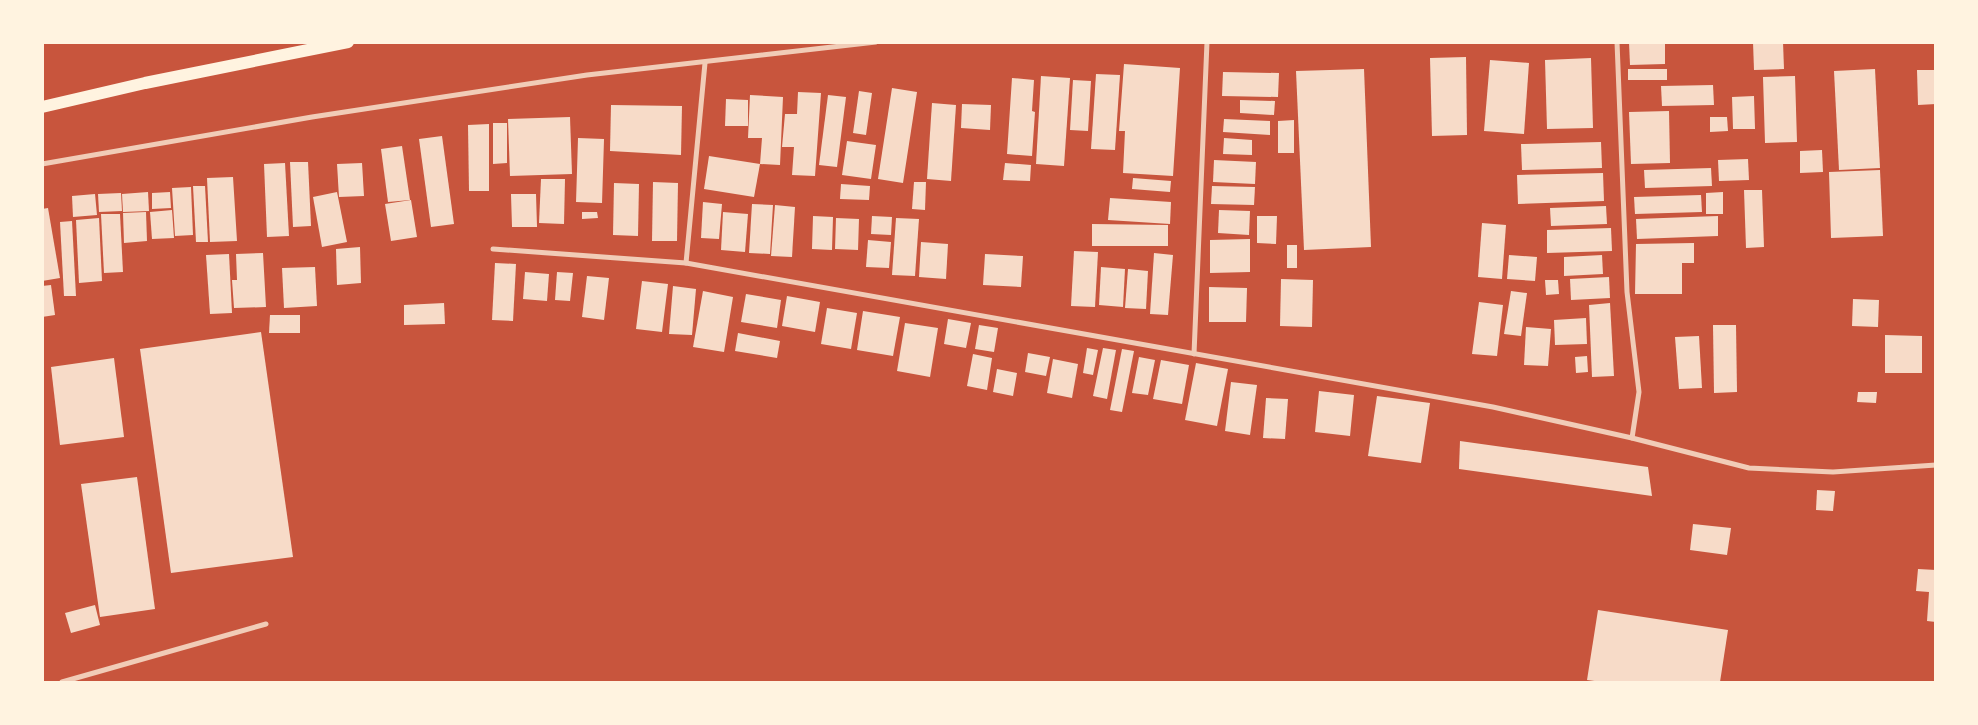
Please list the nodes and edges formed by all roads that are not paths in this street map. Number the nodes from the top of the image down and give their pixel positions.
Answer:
1 (348, 42) edge
2 (876, 42) edge
3 (1207, 42) edge
4 (1617, 42) edge
5 (705, 63) junction
6 (42, 106) edge
7 (42, 164) edge
8 (493, 249) dead end
9 (686, 263) junction
10 (1194, 354) junction
11 (1632, 438) junction
12 (1936, 465) edge
13 (266, 624) dead end
14 (62, 682) edge

1 - 6 main road
2 - 5 street
3 - 10 street
4 - 11 street
5 - 7 street
5 - 9 street
8 - 9 street
9 - 10 street
10 - 11 street
11 - 12 street
13 - 14 street

